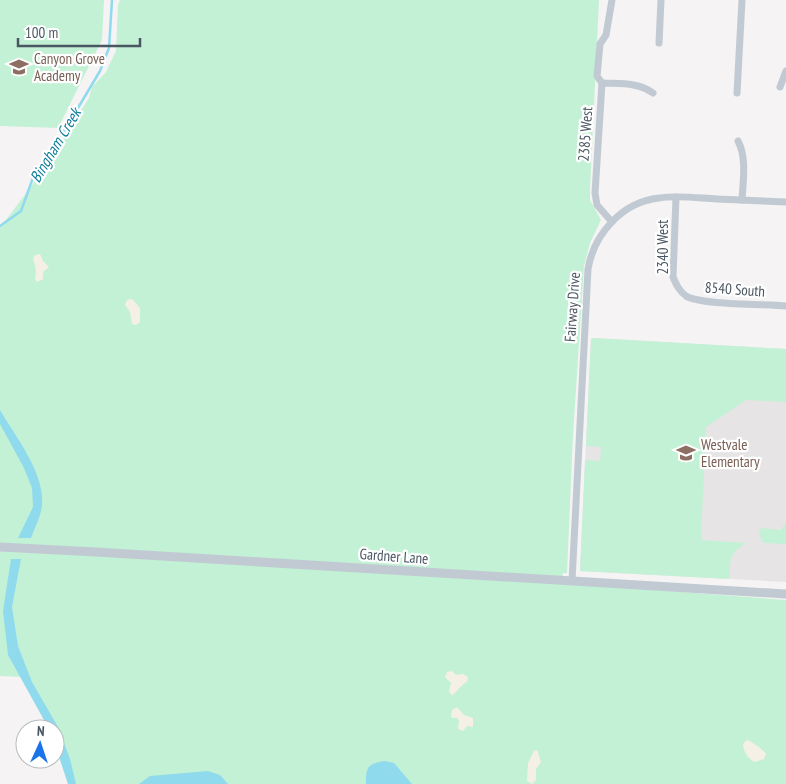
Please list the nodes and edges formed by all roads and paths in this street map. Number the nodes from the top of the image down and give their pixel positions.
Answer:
1 (612, 0) edge
2 (661, 0) edge
3 (742, 0) edge
4 (659, 43) dead end
5 (786, 71) edge
6 (602, 83) junction
7 (780, 87) dead end
8 (653, 93) dead end
9 (737, 93) dead end
10 (738, 141) dead end
11 (676, 197) junction
12 (742, 200) junction
13 (786, 202) edge
14 (612, 222) junction
15 (684, 294) joint
16 (786, 306) edge
17 (0, 547) edge
18 (572, 581) junction
19 (786, 594) edge

1 - 6 street, 2385 West
2 - 4 street
3 - 9 street
5 - 7 street
6 - 8 street
6 - 14 street, 2385 West
10 - 12 street
11 - 12 street, Fairway Drive
11 - 14 street, Fairway Drive
11 - 15 street, 2340 West
12 - 13 street, Fairway Drive
14 - 18 street, Fairway Drive
15 - 16 street, 8540 South
17 - 18 street, Gardner Lane
18 - 19 street, Gardner Lane

